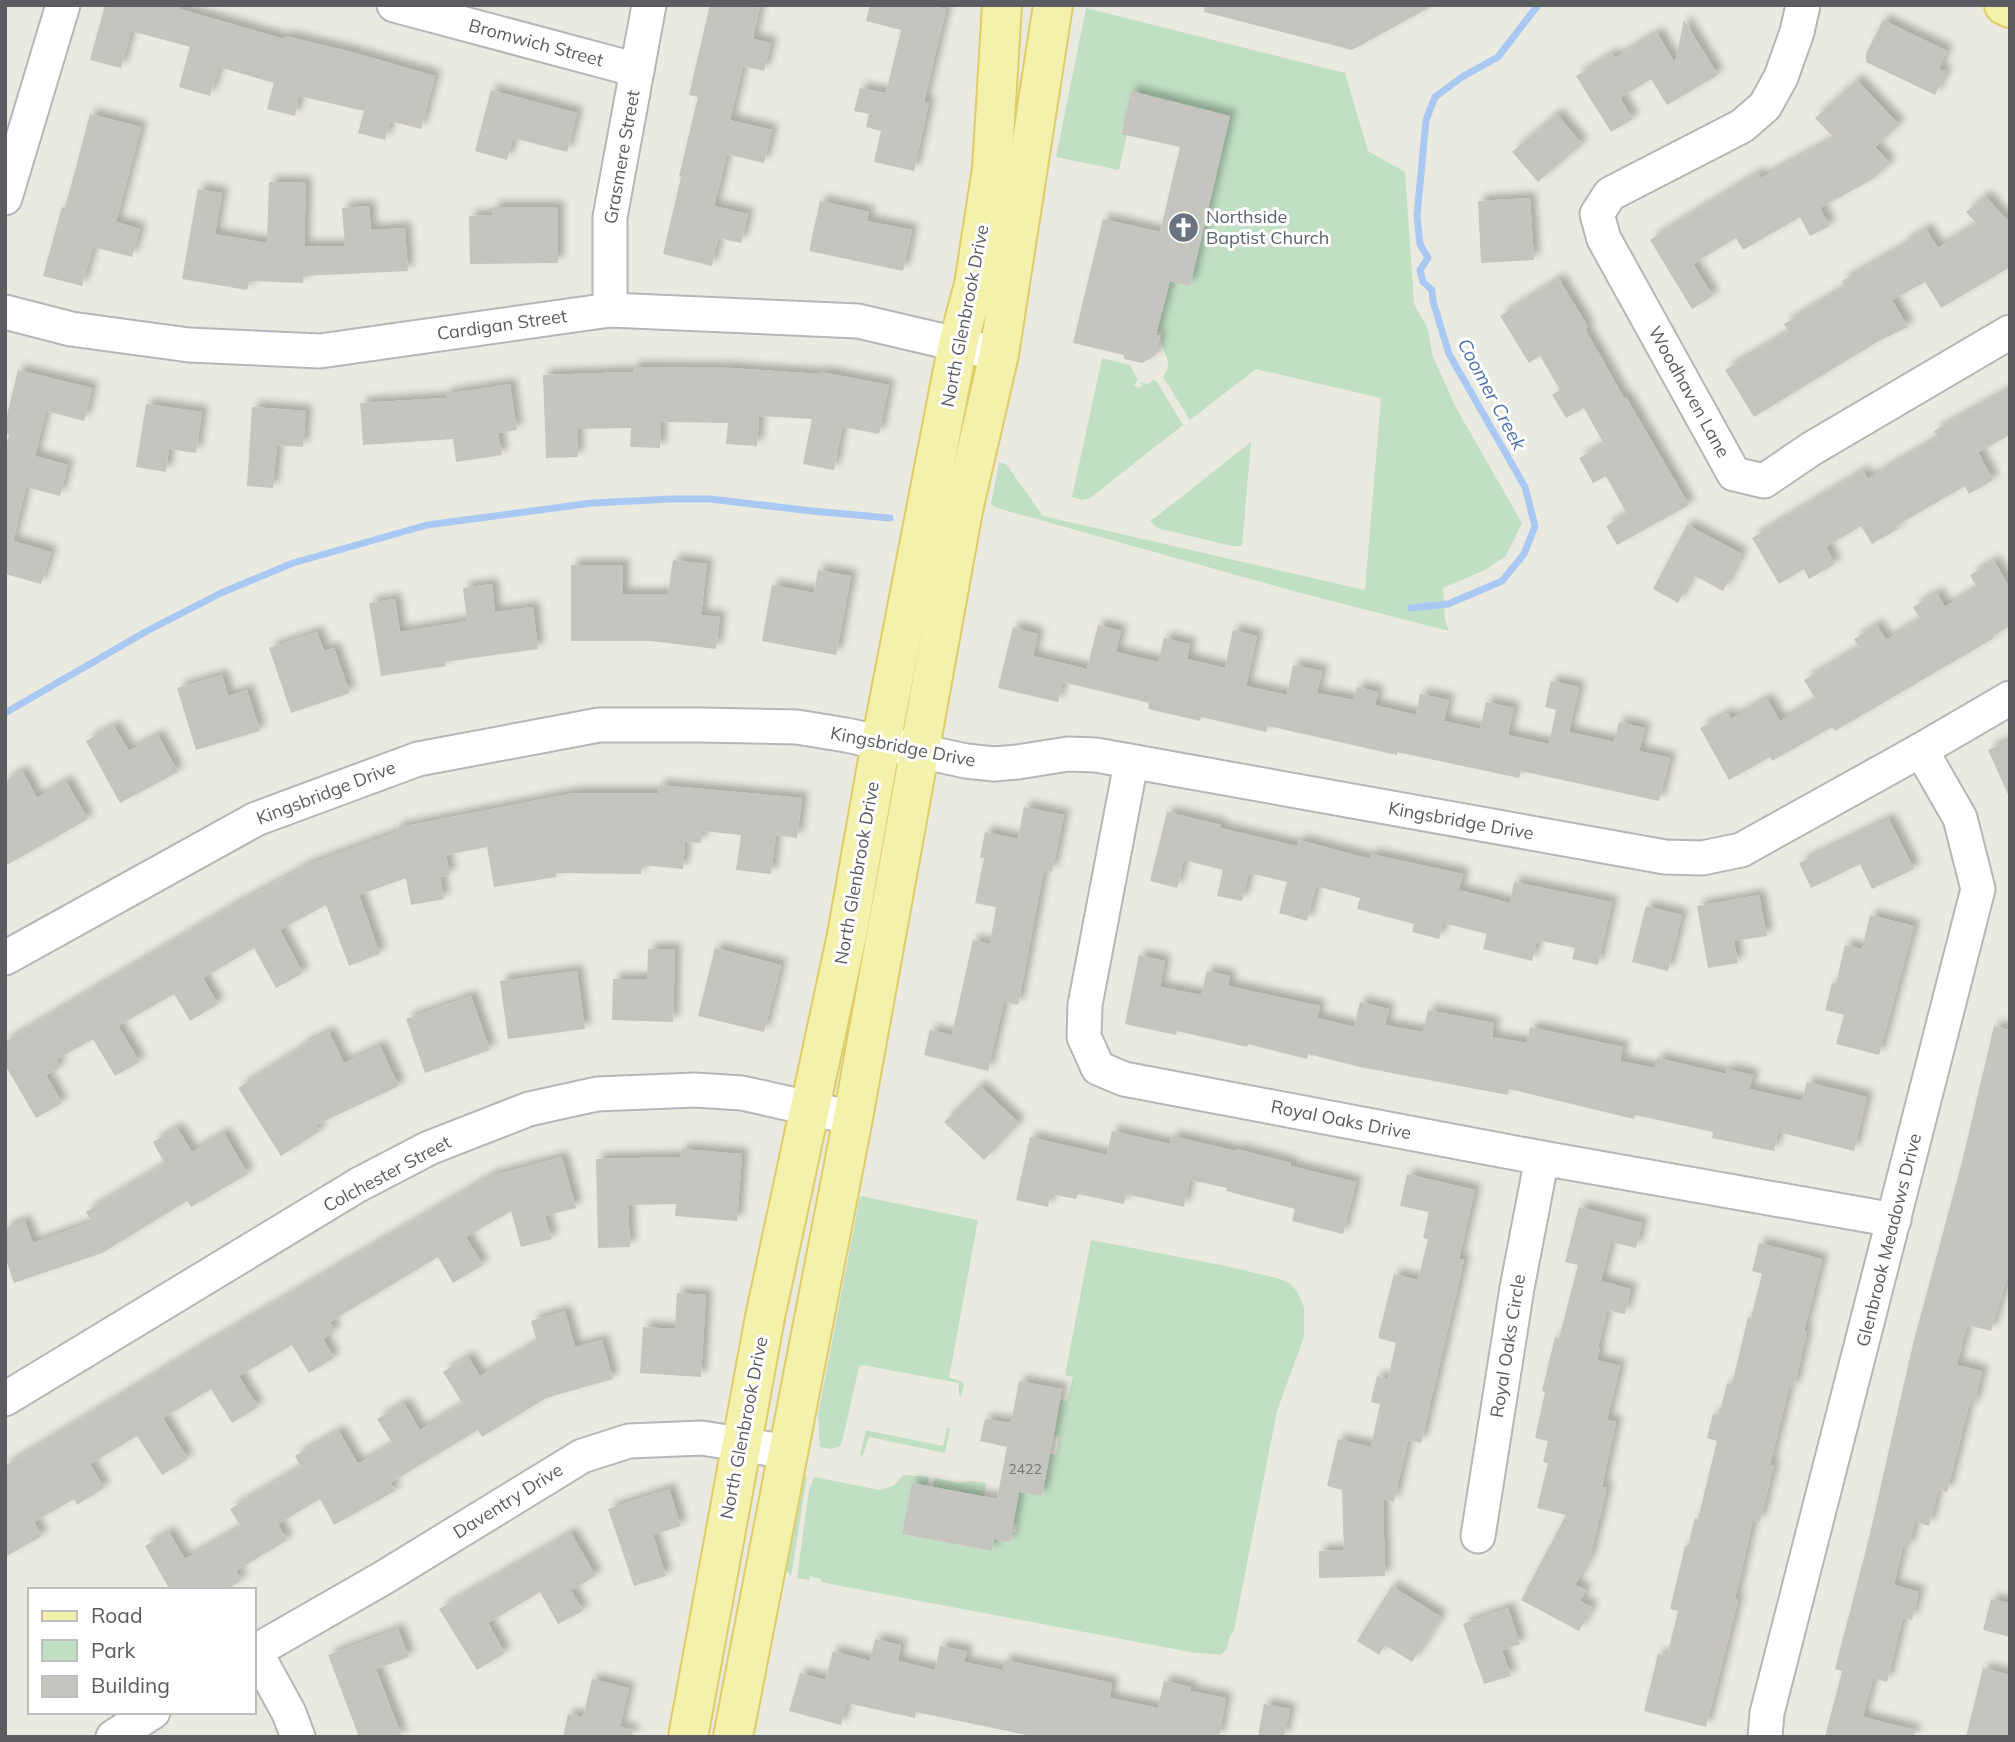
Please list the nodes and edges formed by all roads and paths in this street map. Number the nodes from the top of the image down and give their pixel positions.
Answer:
1 (63, 5) edge
2 (394, 5) edge
3 (649, 5) edge
4 (1002, 5) edge
5 (1053, 5) edge
6 (1803, 5) edge
7 (2004, 5) edge
8 (2010, 8) edge
9 (637, 70) junction
10 (5, 198) edge
11 (610, 310) junction
12 (5, 312) edge
13 (2010, 332) edge
14 (958, 344) junction
15 (999, 354) junction
16 (2010, 698) edge
17 (881, 743) junction
18 (1921, 750) junction
19 (920, 751) junction
20 (1131, 763) junction
21 (5, 958) edge
22 (811, 1108) junction
23 (853, 1118) junction
24 (1542, 1158) junction
25 (1894, 1220) junction
26 (5, 1399) edge
27 (740, 1443) junction
28 (788, 1452) junction
29 (1478, 1536) dead end
30 (256, 1650) edge
31 (256, 1655) edge
32 (150, 1714) edge
33 (113, 1737) edge
34 (298, 1737) edge
35 (688, 1737) edge
36 (733, 1737) edge
37 (1765, 1737) edge

1 - 10 street
2 - 9 street, Bromwich Street
3 - 9 street, Grasmere Street
4 - 14 main road, North Glenbrook Drive
5 - 15 main road, North Glenbrook Drive
6 - 13 street, Woodhaven Lane
7 - 8 main road
9 - 11 street, Grasmere Street
11 - 12 street, Cardigan Street
11 - 14 street, Cardigan Street
14 - 15 street, Cardigan Street
14 - 17 main road, North Glenbrook Drive
15 - 19 main road, North Glenbrook Drive
16 - 18 street, Kingsbridge Drive
17 - 19 street, Kingsbridge Drive
17 - 21 street, Kingsbridge Drive
17 - 22 main road, North Glenbrook Drive
18 - 20 street, Kingsbridge Drive
18 - 25 street, Glenbrook Meadows Drive
19 - 20 street, Kingsbridge Drive
19 - 23 main road, North Glenbrook Drive
20 - 24 street, Royal Oaks Drive
22 - 23 street, Colchester Street
22 - 26 street, Colchester Street
22 - 27 main road, North Glenbrook Drive
23 - 28 main road, North Glenbrook Drive
24 - 25 street, Royal Oaks Drive
24 - 29 street, Royal Oaks Circle
25 - 37 street, Glenbrook Meadows Drive
27 - 28 street, Daventry Drive
27 - 30 street, Daventry Drive
27 - 35 main road, North Glenbrook Drive
28 - 36 main road, North Glenbrook Drive
31 - 34 street
32 - 33 street

